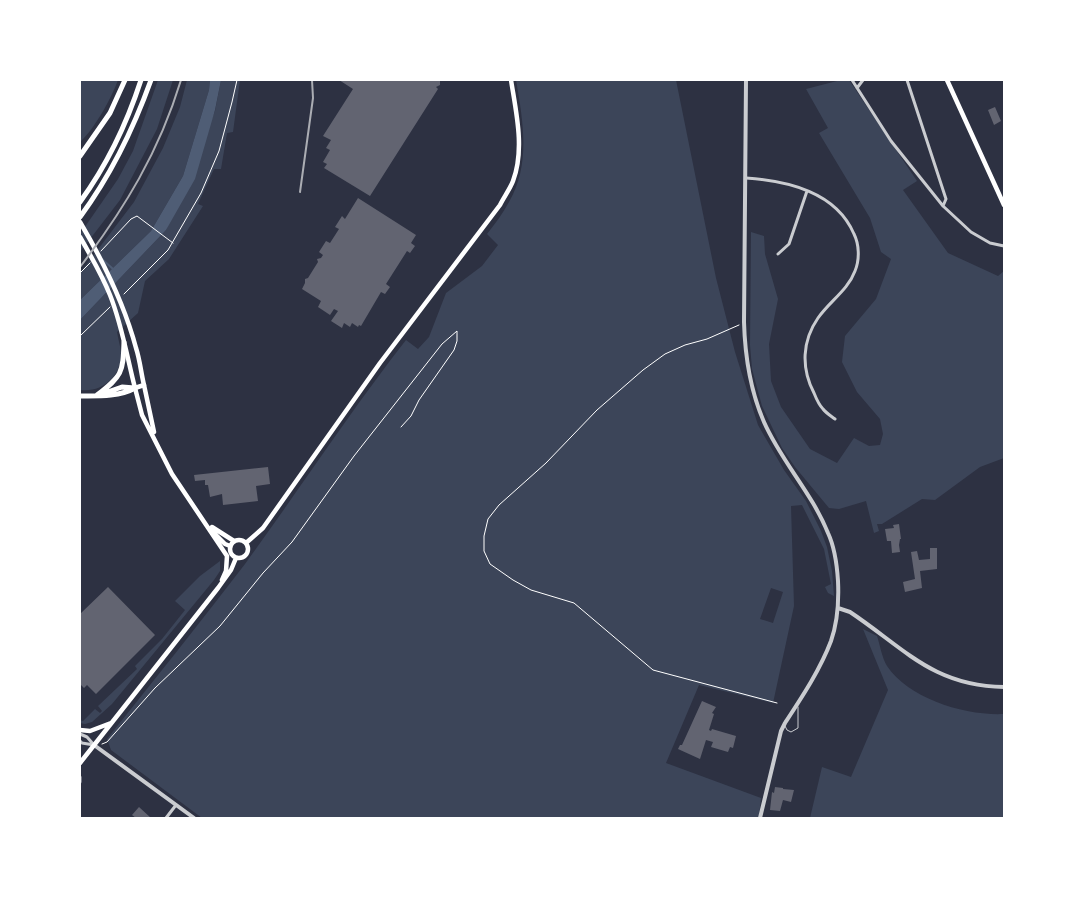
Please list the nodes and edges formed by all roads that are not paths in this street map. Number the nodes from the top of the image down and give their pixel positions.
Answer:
1 (125, 80) edge
2 (141, 80) edge
3 (151, 80) edge
4 (511, 80) edge
5 (746, 80) edge
6 (852, 80) edge
7 (863, 80) edge
8 (907, 80) edge
9 (947, 80) edge
10 (857, 88) junction
11 (81, 154) edge
12 (746, 178) junction
13 (807, 191) junction
14 (80, 202) edge
15 (1004, 205) edge
16 (943, 206) junction
17 (80, 217) edge
18 (80, 222) edge
19 (80, 237) edge
20 (1004, 246) edge
21 (778, 254) dead end
22 (124, 342) junction
23 (144, 385) junction
24 (135, 388) junction
25 (97, 395) junction
26 (80, 396) edge
27 (835, 419) dead end
28 (156, 439) junction
29 (204, 523) junction
30 (234, 541) junction
31 (246, 543) junction
32 (230, 546) junction
33 (236, 558) junction
34 (218, 588) junction
35 (838, 608) junction
36 (1004, 687) edge
37 (798, 703) junction
38 (112, 722) junction
39 (784, 723) junction
40 (80, 732) edge
41 (80, 741) edge
42 (94, 745) junction
43 (80, 763) edge
44 (80, 777) edge
45 (80, 782) edge
46 (176, 805) junction
47 (166, 818) edge
48 (194, 818) edge
49 (760, 818) edge

1 - 11 highway
2 - 14 highway
3 - 17 highway
4 - 31 main road
5 - 12 street
6 - 10 street
7 - 10 street
8 - 16 street
9 - 15 main road
10 - 16 street
12 - 13 street
12 - 35 street
13 - 21 street
13 - 27 street
16 - 20 street
18 - 23 main road
19 - 22 main road
22 - 24 main road
22 - 25 highway
23 - 24 main road
23 - 28 main road
24 - 25 highway
24 - 28 main road
25 - 26 highway
28 - 29 main road
29 - 30 main road
29 - 32 main road
29 - 34 main road
30 - 31 main road
30 - 32 main road
31 - 33 main road
32 - 33 main road
33 - 34 main road
34 - 38 main road
35 - 36 street
35 - 37 street
37 - 39 street
37 - 39 lane
38 - 40 main road
38 - 42 main road
39 - 49 street
40 - 42 street
41 - 42 street
42 - 43 main road
42 - 46 street
44 - 45 street
46 - 47 street
46 - 48 street

